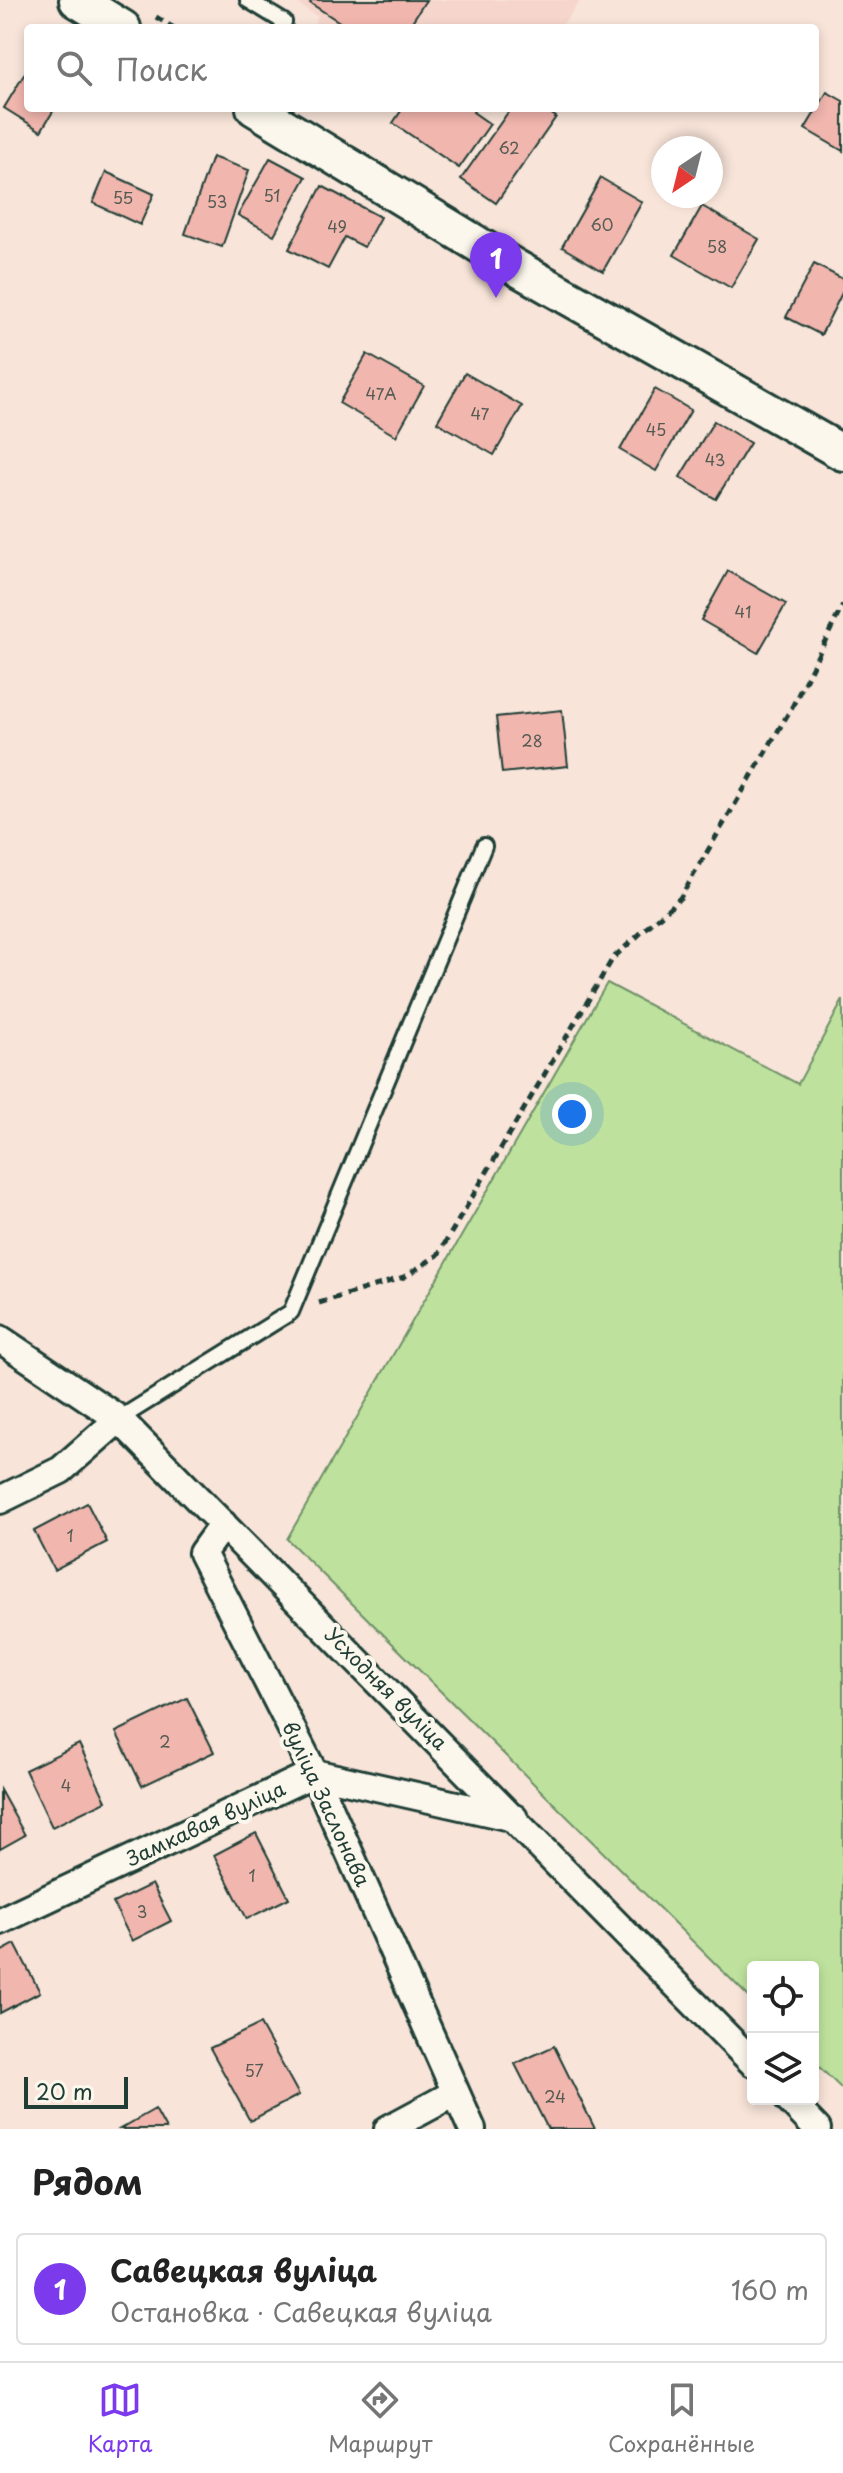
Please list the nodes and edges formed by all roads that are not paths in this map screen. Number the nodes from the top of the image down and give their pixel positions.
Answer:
1 (248, 0) edge
2 (87, 2) edge
3 (117, 24) edge
4 (283, 24) edge
5 (261, 112) edge
6 (843, 453) edge
7 (484, 846) dead end
8 (0, 1339) edge
9 (119, 1419) junction
10 (0, 1500) edge
11 (223, 1524) junction
12 (314, 1773) junction
13 (514, 1818) junction
14 (0, 1921) edge
15 (747, 2057) edge
16 (455, 2093) junction
17 (794, 2105) edge
18 (388, 2129) edge
19 (472, 2129) edge
20 (817, 2129) edge

1 - 4 lane
2 - 3 street
5 - 6 street
7 - 9 lane
8 - 9 street, Усходняя вуліца
9 - 10 street
9 - 11 street, Усходняя вуліца
11 - 12 street, вуліца Заслонава
11 - 13 street, Усходняя вуліца
12 - 13 street
12 - 14 street, Замкавая вуліца
12 - 16 street, вуліца Заслонава
13 - 15 street, Усходняя вуліца
16 - 18 street
16 - 19 street, вуліца Заслонава
17 - 20 street

